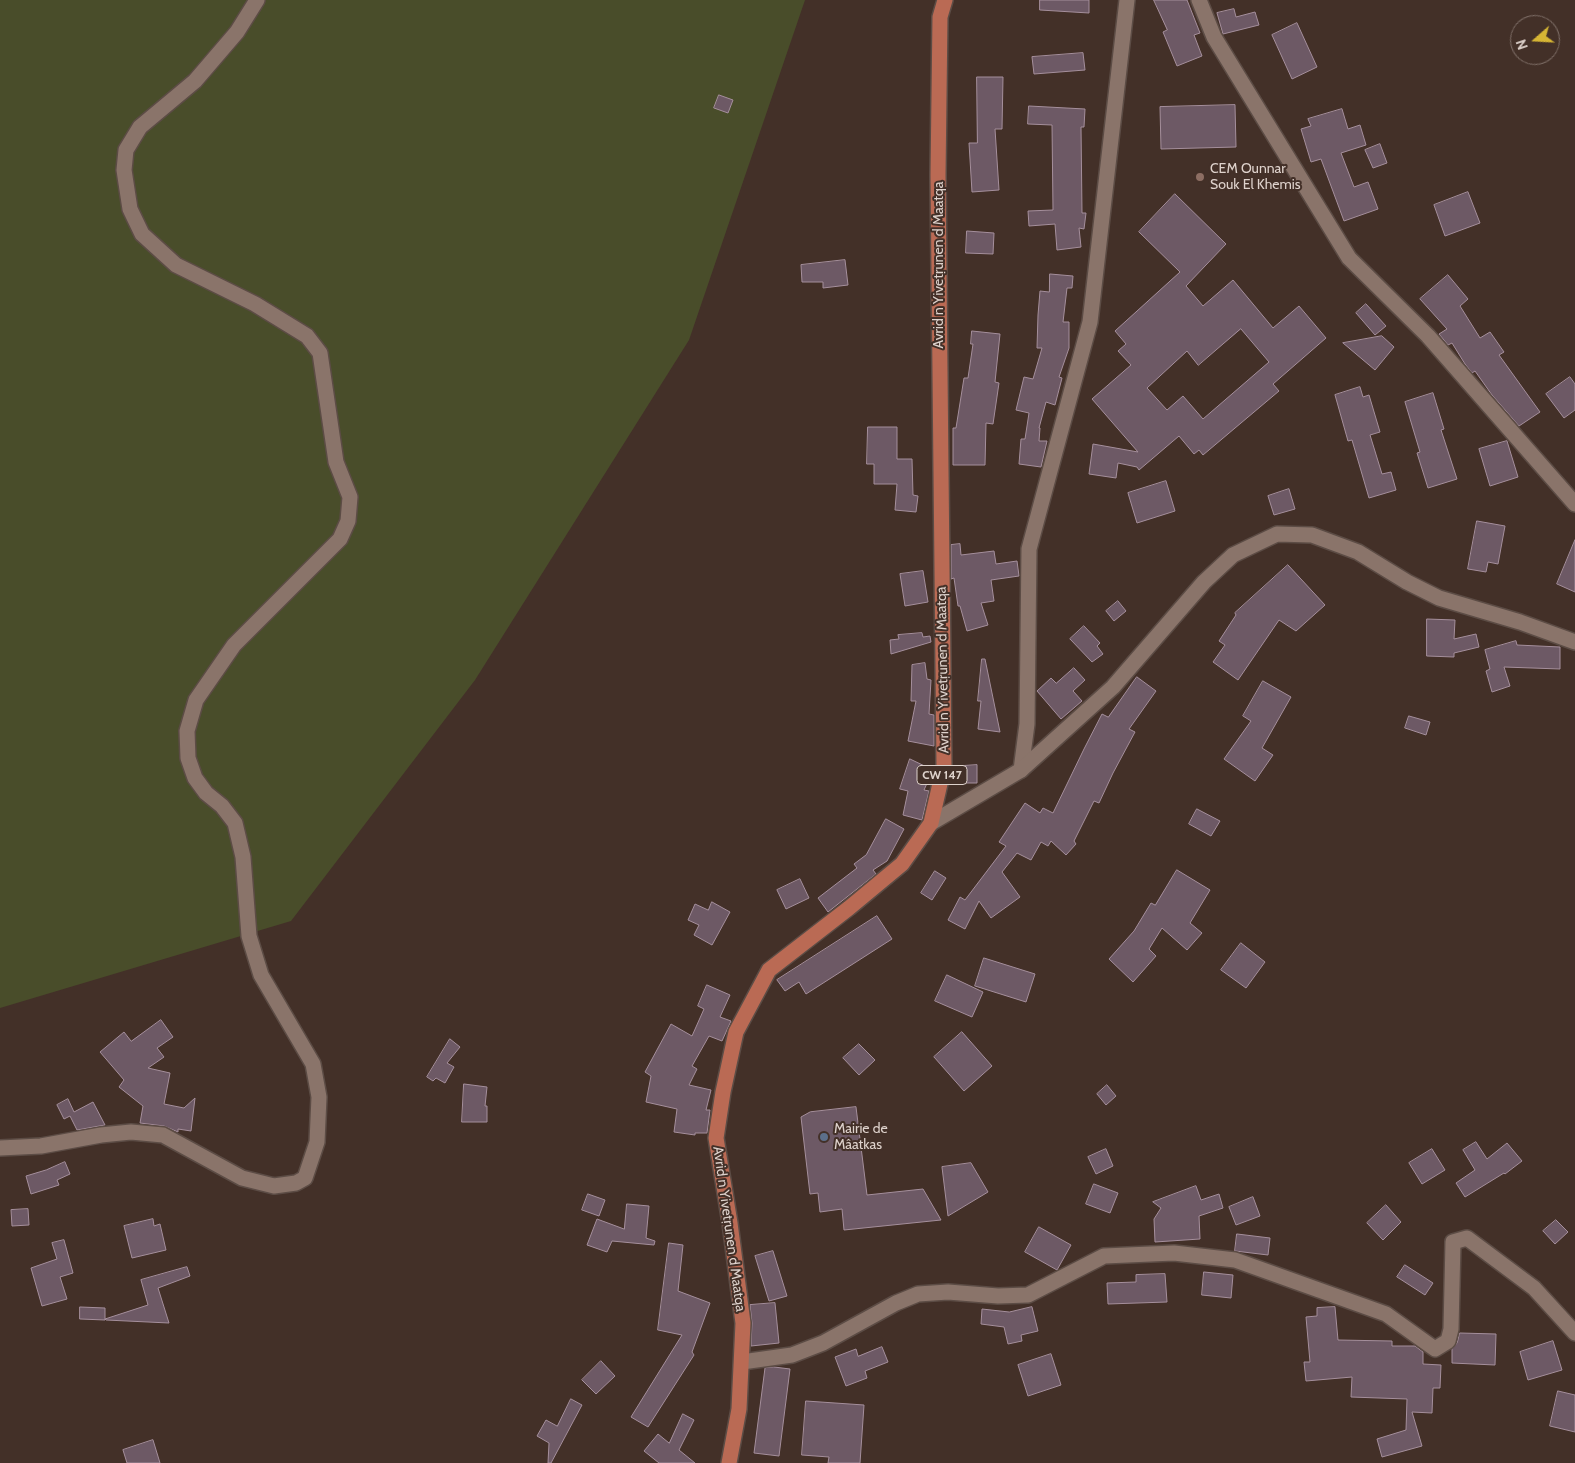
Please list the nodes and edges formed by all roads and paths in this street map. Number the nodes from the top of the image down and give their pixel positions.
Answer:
1 (257, 0) edge
2 (945, 0) edge
3 (1127, 0) edge
4 (1200, 0) edge
5 (1575, 504) edge
6 (1575, 642) edge
7 (1021, 770) junction
8 (931, 823) junction
9 (0, 1148) edge
10 (1575, 1333) edge
11 (742, 1362) junction
12 (728, 1463) edge

1 - 9 street
2 - 8 main road, Avrid n Yivetṛunen d Maatqa / CW 147
3 - 7 street
4 - 5 street
6 - 7 street
7 - 8 street
8 - 11 main road, Avrid n Yivetṛunen d Maatqa / CW 147
10 - 11 street
11 - 12 main road, Avrid n Yivetṛunen d Maatqa / CW 147

